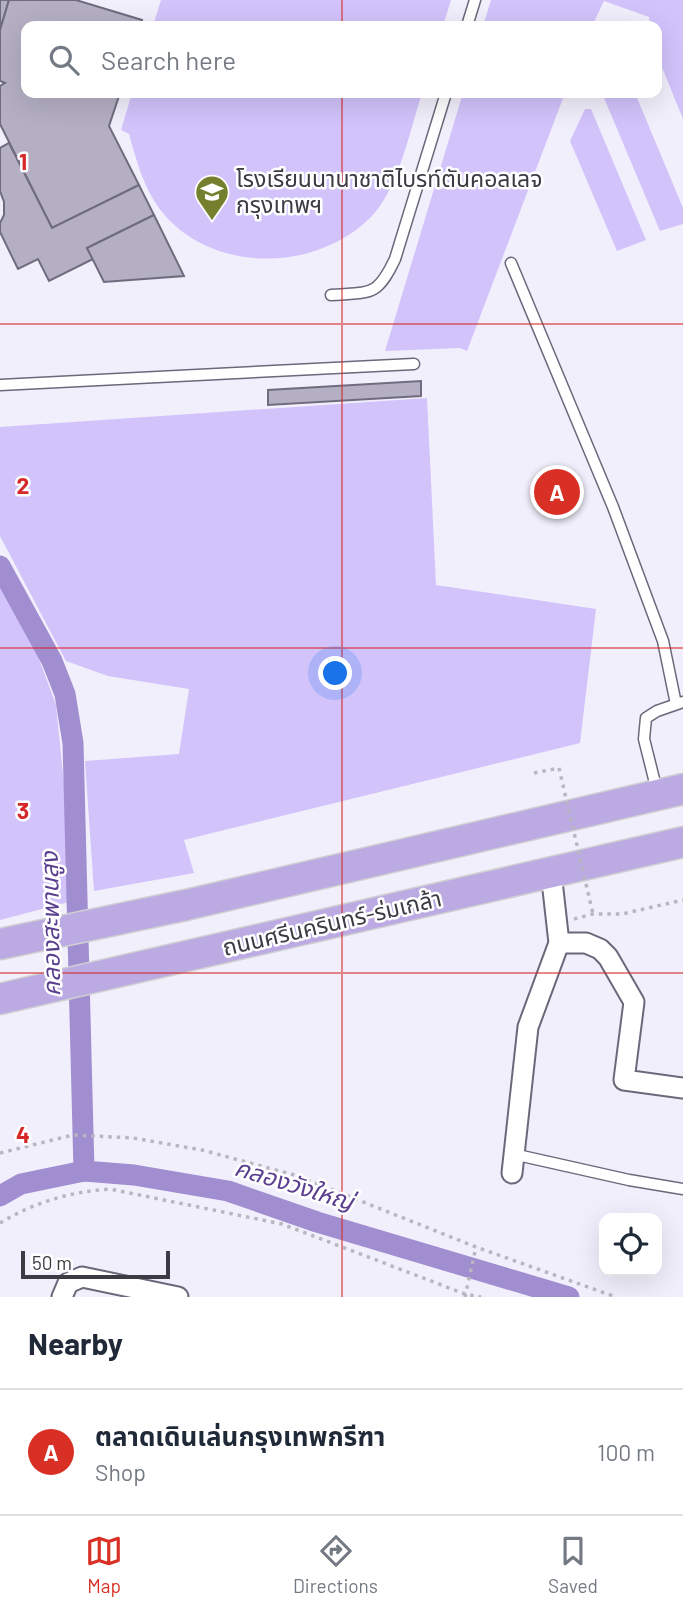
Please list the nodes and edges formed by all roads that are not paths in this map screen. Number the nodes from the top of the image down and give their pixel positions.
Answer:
1 (475, 0) edge
2 (469, 21) edge
3 (444, 98) edge
4 (511, 263) dead end
5 (331, 295) dead end
6 (414, 364) dead end
7 (0, 385) edge
8 (679, 703) edge
9 (667, 790) edge
10 (677, 845) edge
11 (551, 872) junction
12 (559, 943) junction
13 (0, 944) edge
14 (0, 999) edge
15 (683, 1088) edge
16 (512, 1164) joint
17 (683, 1189) edge
18 (62, 1297) edge
19 (178, 1297) edge

1 - 2 lane
3 - 5 lane
4 - 8 lane
6 - 7 lane
8 - 9 lane
9 - 13 main road
10 - 11 main road, ถนนศรีนครินทร์-ร่มเกล้า
11 - 12 street
11 - 14 main road, ถนนศรีนครินทร์-ร่มเกล้า
12 - 15 street
12 - 16 street
16 - 17 lane
18 - 19 street

